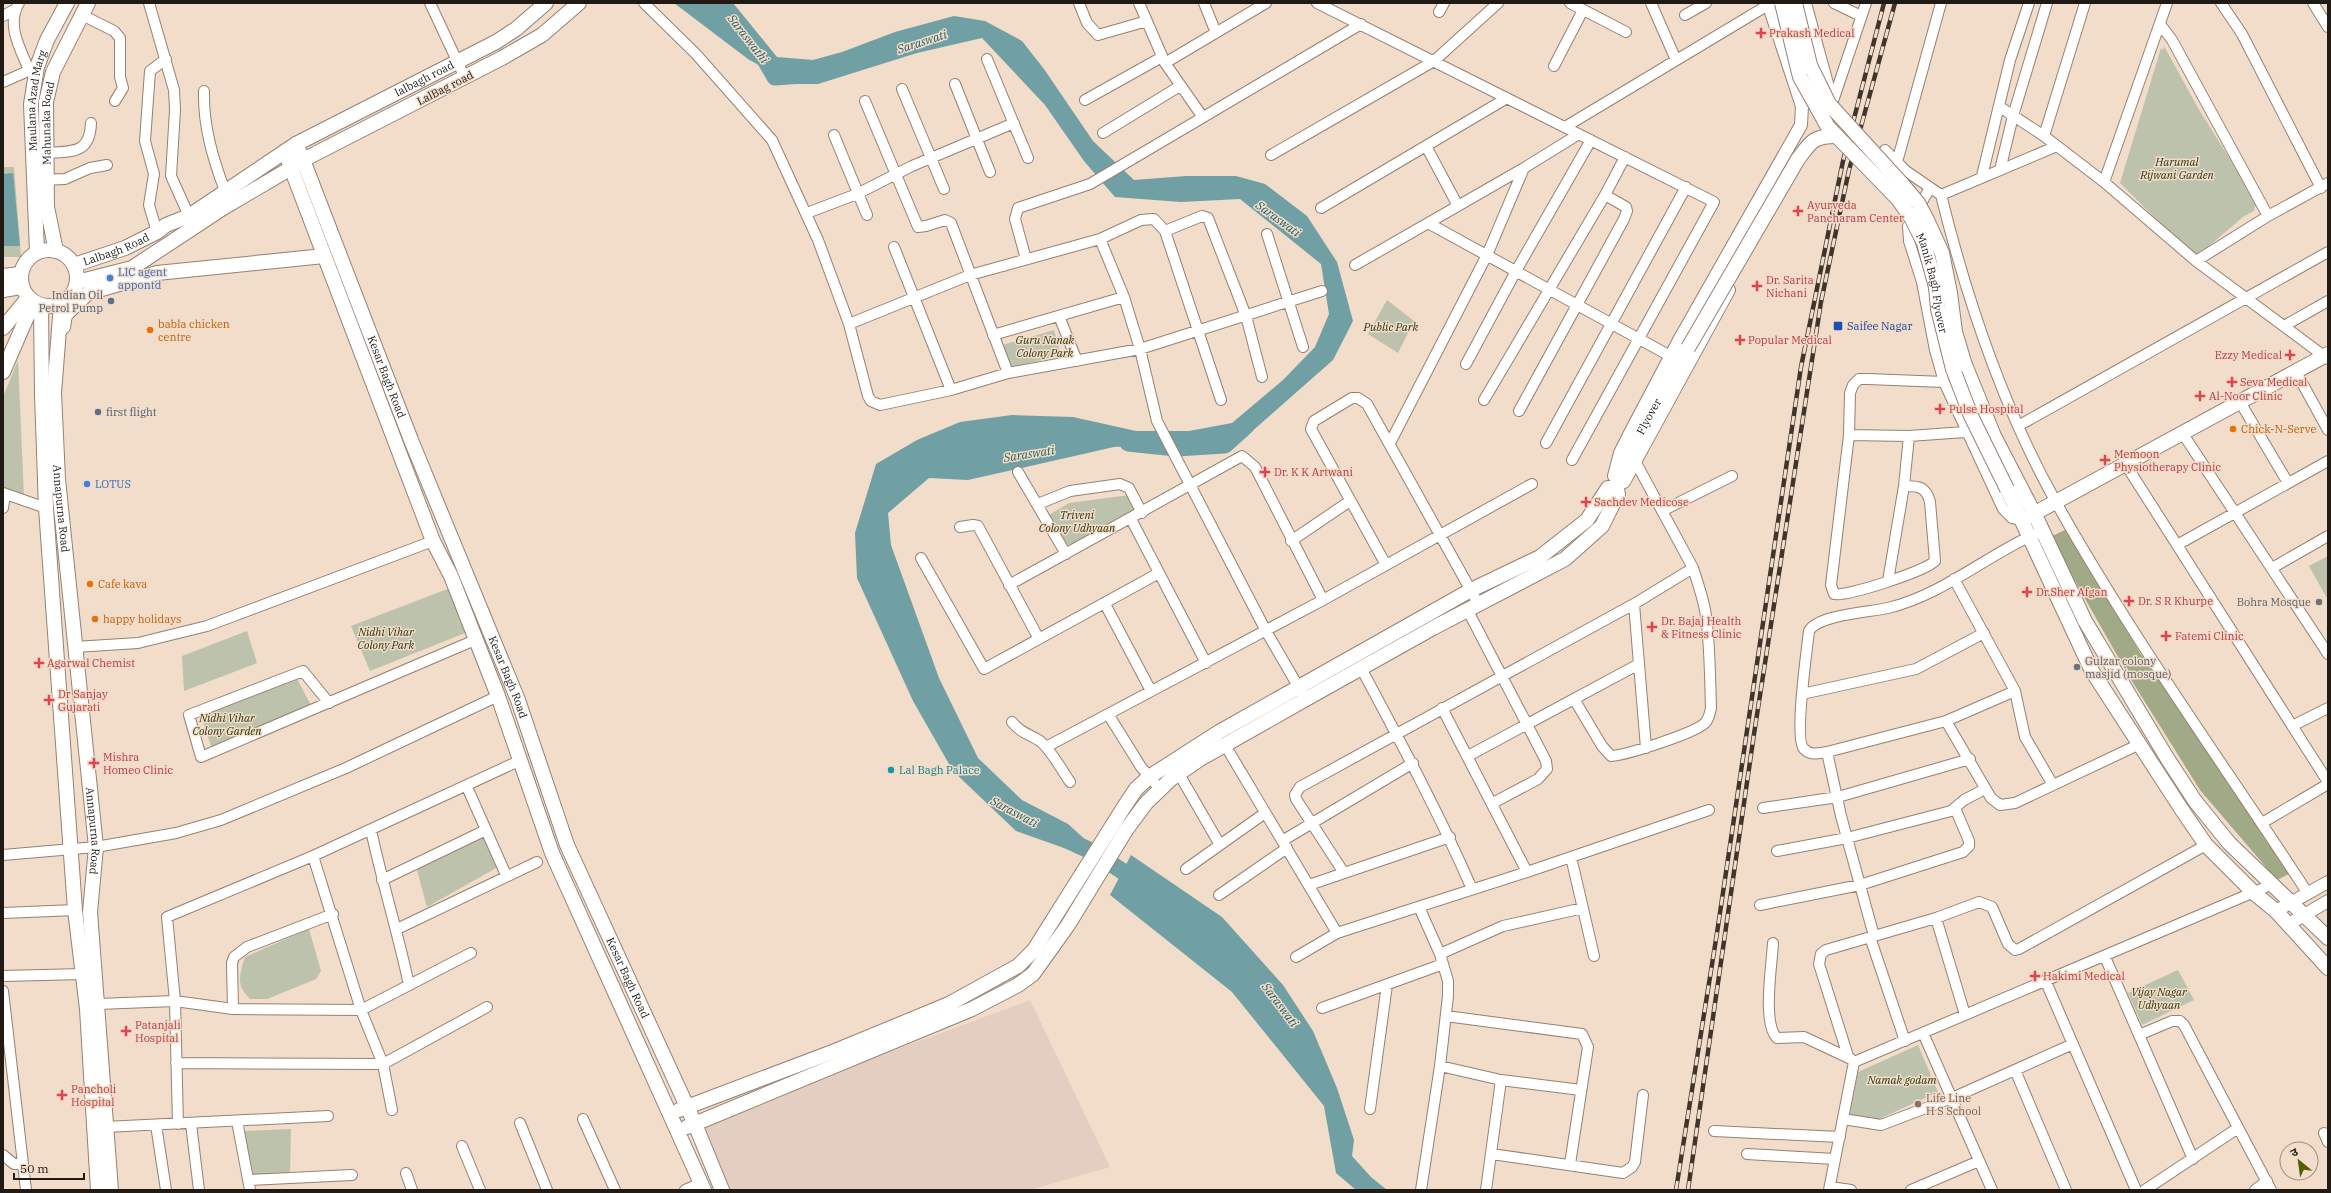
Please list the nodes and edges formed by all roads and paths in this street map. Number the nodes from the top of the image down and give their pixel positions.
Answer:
1 (67, 3) edge
2 (149, 3) edge
3 (430, 3) edge
4 (546, 3) edge
5 (579, 3) edge
6 (644, 3) edge
7 (1079, 3) edge
8 (1139, 3) edge
9 (1204, 3) edge
10 (1266, 3) edge
11 (1318, 3) edge
12 (1498, 3) edge
13 (1570, 3) edge
14 (1651, 3) edge
15 (1706, 3) edge
16 (1782, 3) edge
17 (1795, 3) edge
18 (1805, 3) edge
19 (1834, 3) edge
20 (1866, 3) edge
21 (1941, 3) edge
22 (2029, 3) edge
23 (2047, 3) edge
24 (2085, 3) edge
25 (2167, 3) edge
26 (2221, 3) edge
27 (2313, 3) edge
28 (1768, 4) edge
29 (17, 7) edge
30 (1333, 7) edge
31 (85, 9) edge
32 (1583, 10) junction
33 (1685, 15) dead end
34 (3, 16) edge
35 (1861, 16) junction
36 (1147, 21) junction
37 (1360, 24) junction
38 (2160, 24) junction
39 (2328, 27) edge
40 (1626, 32) dead end
41 (1216, 33) junction
42 (987, 58) dead end
43 (166, 59) junction
44 (1164, 60) junction
45 (1676, 60) junction
46 (1434, 61) junction
47 (458, 62) junction
48 (1554, 66) dead end
49 (33, 68) junction
50 (465, 78) junction
51 (3, 82) edge
52 (955, 84) dead end
53 (1180, 86) junction
54 (902, 90) dead end
55 (204, 91) dead end
56 (1507, 98) junction
57 (1084, 100) dead end
58 (115, 101) dead end
59 (865, 101) dead end
60 (1832, 104) junction
61 (2000, 107) junction
62 (1202, 116) junction
63 (2013, 116) junction
64 (91, 123) dead end
65 (1014, 123) junction
66 (1565, 127) junction
67 (1103, 133) dead end
68 (834, 134) dead end
69 (1579, 134) junction
70 (1836, 136) junction
71 (2044, 136) junction
72 (977, 138) junction
73 (1591, 140) junction
74 (1426, 146) junction
75 (2057, 146) junction
76 (291, 148) junction
77 (1885, 150) dead end
78 (46, 153) junction
79 (1271, 155) dead end
80 (1625, 157) junction
81 (931, 158) junction
82 (1028, 158) dead end
83 (1897, 162) junction
84 (297, 164) junction
85 (107, 165) dead end
86 (1524, 168) junction
87 (2000, 170) junction
88 (990, 172) dead end
89 (894, 174) junction
90 (1982, 176) junction
91 (40, 180) junction
92 (2104, 182) junction
93 (2325, 186) edge
94 (1686, 187) junction
95 (1930, 188) junction
96 (944, 189) dead end
97 (225, 191) junction
98 (857, 194) junction
99 (1605, 195) junction
100 (1941, 195) junction
101 (1458, 206) junction
102 (1321, 208) dead end
103 (807, 213) junction
104 (867, 215) dead end
105 (189, 216) junction
106 (2268, 216) junction
107 (1428, 223) junction
108 (1165, 231) junction
109 (157, 232) junction
110 (1267, 234) dead end
111 (1100, 239) junction
112 (894, 247) dead end
113 (56, 251) junction
114 (37, 252) junction
115 (2328, 252) edge
116 (1486, 255) junction
117 (324, 256) junction
118 (1026, 259) junction
119 (2196, 261) junction
120 (74, 265) junction
121 (1355, 265) dead end
122 (132, 268) junction
123 (3, 271) edge
124 (1516, 271) junction
125 (157, 273) junction
126 (970, 275) junction
127 (3, 276) edge
128 (77, 282) junction
129 (3, 290) edge
130 (1322, 290) dead end
131 (1548, 290) junction
132 (29, 294) junction
133 (1124, 297) junction
134 (2247, 297) junction
135 (914, 298) junction
136 (1289, 301) junction
137 (2328, 301) edge
138 (61, 304) junction
139 (1577, 306) junction
140 (1059, 316) junction
141 (1246, 316) junction
142 (1611, 322) junction
143 (849, 324) junction
144 (2284, 326) junction
145 (3, 328) edge
146 (1197, 331) junction
147 (993, 335) junction
148 (1639, 338) junction
149 (59, 340) junction
150 (1303, 347) dead end
151 (1140, 349) junction
152 (1672, 356) junction
153 (2327, 357) edge
154 (1077, 361) junction
155 (1466, 364) dead end
156 (3, 372) edge
157 (2296, 372) junction
158 (1008, 373) junction
159 (1262, 377) dead end
160 (1944, 382) junction
161 (951, 390) junction
162 (1221, 400) dead end
163 (1484, 400) dead end
164 (2240, 402) junction
165 (1519, 411) dead end
166 (2018, 426) junction
167 (2328, 430) edge
168 (1965, 432) junction
169 (2183, 434) junction
170 (1849, 435) junction
171 (1909, 436) junction
172 (411, 440) junction
173 (1390, 443) junction
174 (1546, 443) dead end
175 (397, 445) junction
176 (1572, 460) dead end
177 (1635, 461) junction
178 (2328, 461) edge
179 (2126, 465) junction
180 (1018, 472) dead end
181 (1732, 476) dead end
182 (2288, 483) junction
183 (1532, 484) dead end
184 (1191, 485) junction
185 (2012, 485) junction
186 (1904, 486) junction
187 (1615, 488) junction
188 (4, 494) edge
189 (1350, 502) junction
190 (2056, 503) junction
191 (1038, 504) junction
192 (3, 508) edge
193 (46, 508) junction
194 (1662, 511) junction
195 (1142, 513) junction
196 (2235, 513) junction
197 (2029, 517) junction
198 (1131, 520) junction
199 (960, 527) dead end
200 (2042, 530) junction
201 (1440, 535) junction
202 (2029, 536) junction
203 (2328, 536) edge
204 (433, 540) junction
205 (1291, 541) junction
206 (2177, 545) junction
207 (1066, 554) junction
208 (921, 558) dead end
209 (1386, 566) junction
210 (1693, 568) junction
211 (2272, 568) junction
212 (1159, 573) junction
213 (1954, 579) junction
214 (1888, 581) junction
215 (1009, 585) junction
216 (1471, 590) junction
217 (1323, 600) junction
218 (1105, 604) junction
219 (1634, 604) junction
220 (1473, 608) junction
221 (1266, 630) junction
222 (1984, 633) junction
223 (1039, 639) junction
224 (475, 640) junction
225 (74, 647) junction
226 (2328, 654) edge
227 (1206, 663) junction
228 (1639, 664) junction
229 (1361, 668) junction
230 (1501, 676) junction
231 (1151, 691) junction
232 (2015, 691) junction
233 (1302, 693) junction
234 (1802, 694) junction
235 (498, 696) junction
236 (1574, 699) junction
237 (329, 703) junction
238 (1442, 708) junction
239 (2328, 708) edge
240 (1108, 714) junction
241 (1946, 721) junction
242 (1012, 722) dead end
243 (1527, 724) junction
244 (2292, 726) junction
245 (1396, 733) junction
246 (2140, 744) junction
247 (1225, 745) junction
248 (1046, 747) junction
249 (1646, 748) junction
250 (1827, 752) junction
251 (1468, 756) junction
252 (1970, 759) junction
253 (521, 760) junction
254 (1413, 763) junction
255 (1179, 774) junction
256 (1149, 777) junction
257 (1070, 782) dead end
258 (2328, 783) edge
259 (2053, 785) junction
260 (466, 787) junction
261 (1160, 789) junction
262 (1985, 789) junction
263 (1838, 797) junction
264 (1493, 803) junction
265 (1763, 808) dead end
266 (1956, 808) junction
267 (1709, 810) dead end
268 (1265, 813) junction
269 (1312, 823) junction
270 (2262, 823) junction
271 (371, 830) junction
272 (486, 830) junction
273 (1450, 837) junction
274 (1847, 838) junction
275 (1284, 844) junction
276 (1220, 845) junction
277 (2206, 845) junction
278 (96, 847) junction
279 (72, 849) junction
280 (1777, 851) dead end
281 (3, 855) edge
282 (313, 856) junction
283 (1571, 857) junction
284 (537, 862) dead end
285 (1186, 869) dead end
286 (1527, 872) junction
287 (1344, 873) junction
288 (506, 875) junction
289 (382, 880) junction
290 (2328, 882) edge
291 (2273, 884) junction
292 (1309, 885) junction
293 (1860, 885) junction
294 (1472, 889) junction
295 (2307, 892) junction
296 (2254, 893) junction
297 (1219, 895) dead end
298 (2291, 901) junction
299 (2328, 901) edge
300 (1760, 905) dead end
301 (1419, 907) junction
302 (1583, 908) junction
303 (75, 910) junction
304 (2276, 910) junction
305 (3, 913) edge
306 (333, 914) junction
307 (2305, 914) junction
308 (1936, 918) junction
309 (2289, 924) junction
310 (2328, 927) edge
311 (397, 929) junction
312 (1337, 933) junction
313 (1872, 936) junction
314 (2328, 938) edge
315 (1773, 943) dead end
316 (471, 953) dead end
317 (1594, 956) dead end
318 (1296, 957) dead end
319 (2105, 957) junction
320 (1442, 959) junction
321 (2328, 968) edge
322 (83, 974) junction
323 (3, 976) edge
324 (2046, 982) junction
325 (409, 985) junction
326 (1387, 985) junction
327 (3, 991) edge
328 (175, 1001) junction
329 (98, 1004) junction
330 (487, 1008) dead end
331 (1322, 1008) dead end
332 (233, 1009) junction
333 (361, 1010) junction
334 (1966, 1015) junction
335 (1446, 1016) junction
336 (1923, 1033) junction
337 (2139, 1035) junction
338 (1905, 1041) junction
339 (2073, 1044) junction
340 (1851, 1059) junction
341 (176, 1063) junction
342 (383, 1064) junction
343 (1440, 1066) junction
344 (2015, 1070) junction
345 (1501, 1080) junction
346 (1581, 1090) junction
347 (1643, 1095) dead end
348 (1952, 1098) junction
349 (687, 1107) junction
350 (1370, 1109) dead end
351 (392, 1110) dead end
352 (670, 1114) junction
353 (328, 1116) dead end
354 (583, 1119) dead end
355 (1843, 1119) junction
356 (237, 1122) junction
357 (520, 1123) dead end
358 (178, 1124) junction
359 (191, 1124) junction
360 (695, 1124) junction
361 (156, 1125) junction
362 (105, 1128) junction
363 (2238, 1128) junction
364 (678, 1131) junction
365 (1714, 1132) dead end
366 (1840, 1136) junction
367 (462, 1146) dead end
368 (1492, 1154) junction
369 (1747, 1154) dead end
370 (3, 1155) edge
371 (1835, 1159) junction
372 (2193, 1159) junction
373 (1979, 1161) junction
374 (23, 1164) junction
375 (1570, 1164) junction
376 (406, 1173) dead end
377 (352, 1175) dead end
378 (250, 1185) edge
379 (2269, 1186) edge
380 (703, 1187) edge
381 (1830, 1188) edge
382 (1922, 1188) edge
383 (26, 1190) edge
384 (98, 1190) edge
385 (111, 1190) edge
386 (166, 1190) edge
387 (199, 1190) edge
388 (412, 1190) edge
389 (480, 1190) edge
390 (547, 1190) edge
391 (615, 1190) edge
392 (685, 1190) edge
393 (722, 1190) edge
394 (1421, 1190) edge
395 (1486, 1190) edge
396 (1851, 1190) edge
397 (1911, 1190) edge
398 (1992, 1190) edge
399 (2066, 1190) edge
400 (2136, 1190) edge
401 (2145, 1190) edge
402 (2255, 1190) edge

1 - 49 main road, Maulana Azad Marg
2 - 43 street
3 - 47 street
4 - 47 main road, lalbagh road
5 - 50 main road, LalBag road
6 - 103 street
7 - 36 street
8 - 36 street
9 - 41 street
10 - 41 street
11 - 30 street
12 - 46 street
13 - 32 street
14 - 45 street
15 - 33 street
16 - 70 main road, Manik Bagh Flyover, bridge
17 - 185 main road, Manik Bagh Flyover, bridge
18 - 60 street
19 - 35 street
20 - 35 street
21 - 83 street
22 - 61 street
23 - 63 street
24 - 71 street
25 - 38 street
26 - 93 street
27 - 39 street
28 - 45 street
28 - 152 street
29 - 34 street
29 - 49 street
30 - 37 street
31 - 58 street
31 - 78 main road, Mahunaka Road
32 - 40 street
32 - 48 street
35 - 60 street
36 - 44 street
37 - 46 street
37 - 62 street
38 - 92 street
38 - 106 street
41 - 44 street
42 - 65 street
43 - 105 street
43 - 109 street
44 - 53 street
44 - 57 street
45 - 66 street
46 - 56 street
46 - 79 street
47 - 50 street
47 - 76 main road, lalbagh road
49 - 51 street
49 - 91 main road, Maulana Azad Marg
50 - 84 main road, LalBag road
52 - 72 street
53 - 62 street
53 - 67 street
54 - 81 street
55 - 97 street
56 - 66 street
56 - 74 street
59 - 89 street
60 - 177 street
61 - 63 street
61 - 90 street
62 - 118 street
63 - 71 street
63 - 87 street
64 - 78 street
65 - 72 street
65 - 82 street
66 - 69 street
68 - 98 street
69 - 73 street
69 - 86 street
70 - 185 main road, Manik Bagh Flyover, bridge
70 - 187 main road, Flyover, bridge
71 - 75 street
72 - 81 street
72 - 88 street
73 - 80 street
73 - 124 street
74 - 101 street
74 - 102 street
75 - 87 street
75 - 92 street
76 - 84 main road
76 - 97 main road, lalbagh road
77 - 83 street
78 - 91 main road, Mahunaka Road
80 - 94 street
80 - 99 street
81 - 89 street
81 - 96 street
83 - 95 street
84 - 117 main road, Kesar Bagh Road
84 - 122 main road, LalBag road
84 - 172 main road, Kesar Bagh Road
85 - 91 street
86 - 101 street
86 - 116 street
87 - 90 street
89 - 98 street
89 - 126 street
90 - 100 street
91 - 113 main road, Mahunaka Road
91 - 114 main road, Maulana Azad Marg
92 - 119 street
93 - 106 street
94 - 142 street
94 - 148 street
95 - 100 street
95 - 160 street
97 - 105 main road, lalbagh road
98 - 103 street
98 - 104 street
99 - 131 street
99 - 139 street
100 - 166 street
101 - 107 street
103 - 143 street
105 - 109 main road, lalbagh road
106 - 119 street
107 - 116 street
107 - 121 street
108 - 111 street
108 - 141 street
108 - 146 street
109 - 120 main road, Lalbagh Road
110 - 136 street
111 - 118 street
111 - 133 street
112 - 135 street
113 - 114 main road
113 - 120 main road
114 - 132 main road
115 - 134 street
116 - 124 street
116 - 173 street
117 - 125 main road
117 - 175 main road, Kesar Bagh Road
118 - 126 street
119 - 134 street
120 - 128 main road
122 - 125 main road
122 - 128 main road
123 - 132 street
124 - 131 street
124 - 155 street
125 - 149 main road
126 - 135 street
126 - 147 street
127 - 132 main road
128 - 138 main road
129 - 132 main road
130 - 136 street
131 - 139 street
131 - 163 street
132 - 138 main road
132 - 145 main road
132 - 156 main road
132 - 193 main road, Annapurna Road
133 - 140 street
133 - 151 street
134 - 144 street
134 - 166 street
135 - 143 street
135 - 161 street
136 - 141 street
136 - 150 street
137 - 144 street
138 - 149 main road, Annapurna Road
139 - 142 street
139 - 165 street
140 - 147 street
140 - 154 street
141 - 146 street
141 - 159 street
142 - 148 street
142 - 174 street
143 - 161 street
144 - 153 street
146 - 151 street
146 - 162 street
147 - 158 street
148 - 152 street
148 - 176 street
149 - 225 main road, Annapurna Road
151 - 154 street
151 - 184 street
152 - 187 street
153 - 157 main road
154 - 158 street
157 - 164 main road
157 - 167 street
158 - 161 street
160 - 168 street
160 - 170 street
164 - 169 main road
164 - 182 street
166 - 190 street
168 - 171 street
168 - 197 street
169 - 179 main road
169 - 196 street
170 - 171 street
170 - 214 street
171 - 186 street
172 - 175 street
172 - 349 main road, Kesar Bagh Road
173 - 189 street
173 - 201 street
175 - 204 main road, Kesar Bagh Road
177 - 187 street
177 - 194 street
178 - 182 street
179 - 190 main road
179 - 206 street
180 - 191 street
181 - 194 street
182 - 196 street
183 - 201 street
184 - 195 street
184 - 205 street
184 - 221 street
185 - 197 main road, Manik Bagh Flyover
186 - 214 street
186 - 214 street
187 - 216 main road
187 - 220 main road
188 - 192 street
188 - 193 street
189 - 205 street
189 - 209 street
190 - 197 main road
190 - 270 street
191 - 195 street
191 - 207 street
193 - 279 main road, Annapurna Road
194 - 210 street
195 - 198 street
196 - 206 street
196 - 211 street
197 - 200 main road
197 - 202 main road
198 - 207 street
198 - 212 street
199 - 215 street
200 - 202 street
200 - 291 main road
201 - 209 street
201 - 216 street
202 - 213 street
202 - 246 main road
203 - 211 street
204 - 224 main road, Kesar Bagh Road
204 - 225 street
205 - 217 street
206 - 244 street
207 - 215 street
208 - 223 street
209 - 217 street
210 - 219 street
210 - 249 street
211 - 226 street
212 - 218 street
212 - 227 street
213 - 222 street
213 - 234 street
215 - 223 street
216 - 220 street
216 - 233 main road
217 - 221 street
218 - 223 street
218 - 231 street
219 - 228 street
219 - 230 street
220 - 229 main road
220 - 230 street
221 - 227 street
221 - 233 street
222 - 232 street
222 - 234 street
224 - 235 main road, Kesar Bagh Road
224 - 237 street
225 - 278 main road, Annapurna Road
227 - 231 street
228 - 236 street
228 - 249 street
229 - 233 main road
229 - 245 street
230 - 238 street
230 - 243 street
231 - 240 street
232 - 241 street
232 - 259 street
233 - 247 main road
233 - 256 main road
234 - 250 street
235 - 253 main road, Kesar Bagh Road
235 - 278 street
236 - 243 street
236 - 249 street
237 - 237 street
238 - 245 street
238 - 251 street
239 - 244 street
240 - 248 street
240 - 256 street
241 - 250 street
241 - 252 street
242 - 248 street
243 - 251 street
243 - 264 street
244 - 258 street
245 - 254 street
245 - 269 street
246 - 259 street
246 - 277 main road
247 - 255 main road
247 - 268 street
248 - 257 street
250 - 263 street
251 - 264 street
252 - 262 street
252 - 263 street
253 - 260 street
253 - 352 main road, Kesar Bagh Road
254 - 269 street
254 - 273 street
255 - 261 main road
255 - 276 street
256 - 261 street
256 - 349 main road
258 - 270 street
259 - 262 street
260 - 271 street
260 - 272 street
261 - 360 main road
262 - 266 street
263 - 265 street
263 - 274 street
264 - 286 street
266 - 274 street
266 - 293 street
267 - 283 street
268 - 275 street
268 - 276 street
269 - 275 street
269 - 287 street
270 - 295 street
271 - 282 street
271 - 289 street
272 - 288 street
272 - 289 street
273 - 287 street
273 - 294 street
274 - 280 street
274 - 293 street
275 - 292 street
275 - 297 street
276 - 285 street
277 - 296 main road
277 - 308 street
278 - 279 street
278 - 329 main road, Annapurna Road
279 - 281 street
279 - 303 main road, Annapurna Road
282 - 306 street
282 - 328 street
283 - 286 street
283 - 302 street
284 - 288 street
286 - 294 street
287 - 292 street
288 - 311 street
289 - 311 street
290 - 295 street
291 - 296 street
291 - 298 main road
292 - 312 street
293 - 300 street
293 - 313 street
294 - 301 street
295 - 298 street
296 - 304 main road
296 - 319 street
298 - 304 street
298 - 307 main road
299 - 307 street
301 - 312 street
301 - 320 street
302 - 317 street
302 - 320 street
303 - 305 street
303 - 322 main road, Annapurna Road
304 - 309 main road
306 - 332 street
306 - 333 street
307 - 309 street
307 - 314 main road
308 - 313 street
308 - 334 street
309 - 321 main road
310 - 314 street
311 - 325 street
312 - 318 street
313 - 338 street
313 - 340 street
315 - 340 street
316 - 325 street
319 - 324 street
319 - 337 street
320 - 326 street
320 - 335 street
322 - 323 street
322 - 384 main road, Annapurna Road
324 - 334 street
324 - 339 street
325 - 333 street
326 - 331 street
326 - 350 street
327 - 374 street
328 - 329 street
328 - 332 street
328 - 341 street
329 - 362 main road, Annapurna Road
330 - 342 street
332 - 333 street
333 - 342 street
334 - 336 street
335 - 343 street
335 - 346 street
336 - 338 street
336 - 348 street
337 - 363 street
337 - 372 street
338 - 340 street
339 - 344 street
339 - 400 street
340 - 355 street
341 - 342 street
341 - 358 street
342 - 351 street
343 - 345 street
343 - 394 street
344 - 348 street
344 - 399 street
345 - 346 street
345 - 368 street
346 - 375 street
347 - 375 street
348 - 355 street
348 - 373 street
349 - 352 main road
349 - 360 main road, Kesar Bagh Road
352 - 364 main road, Kesar Bagh Road
353 - 356 street
354 - 391 street
355 - 366 street
356 - 359 street
356 - 378 street
357 - 390 street
358 - 359 street
358 - 361 street
359 - 387 street
360 - 364 main road
360 - 393 main road, Kesar Bagh Road
361 - 362 street
361 - 386 street
362 - 385 main road, Annapurna Road
363 - 372 street
363 - 379 street
364 - 380 main road, Kesar Bagh Road
365 - 366 street
366 - 371 street
367 - 389 street
368 - 375 street
368 - 395 street
369 - 371 street
370 - 374 street
371 - 381 street
372 - 401 street
373 - 382 street
373 - 398 street
374 - 383 street
376 - 388 street
377 - 378 street
379 - 402 street
380 - 392 street
381 - 396 street
382 - 397 street

